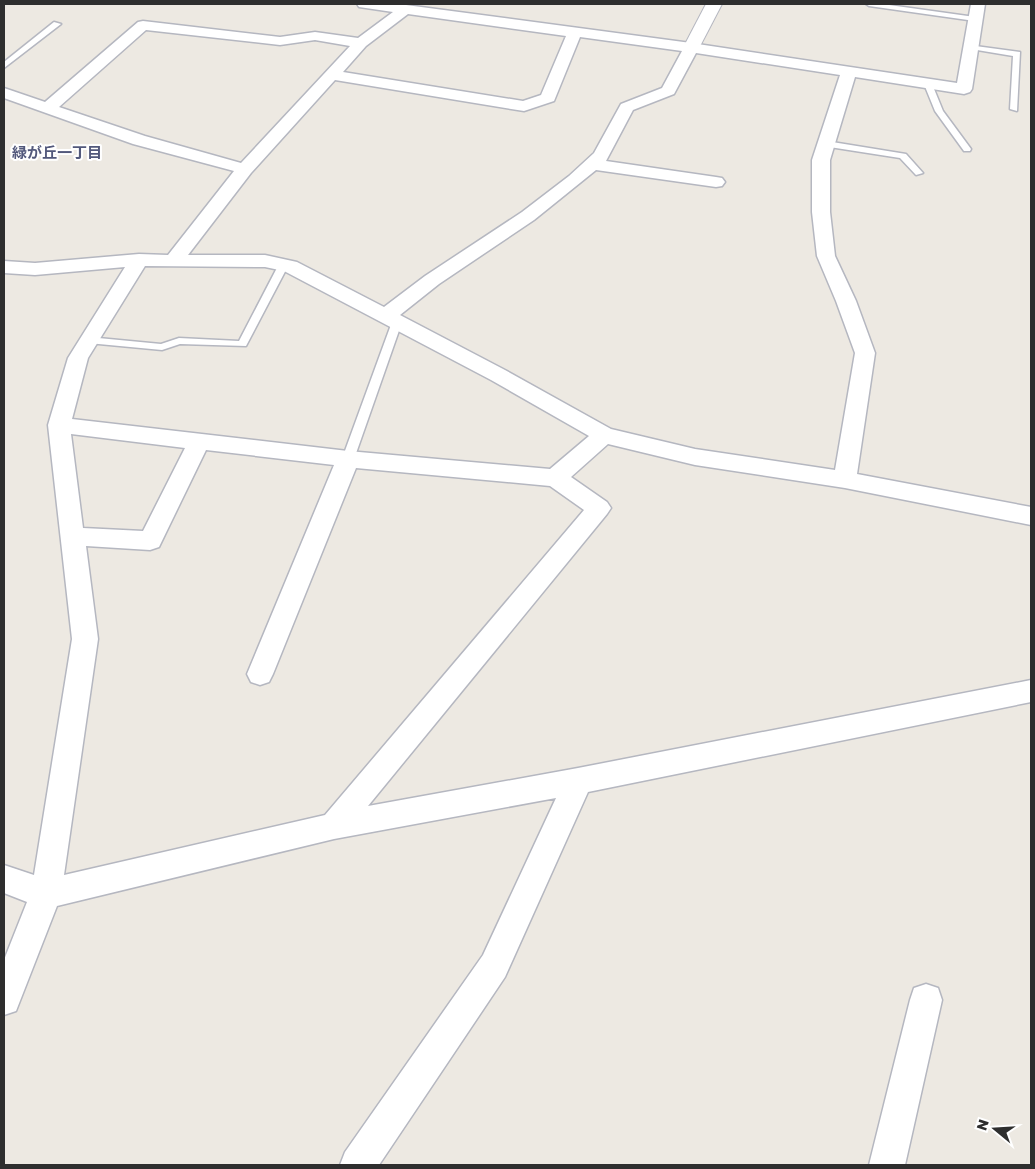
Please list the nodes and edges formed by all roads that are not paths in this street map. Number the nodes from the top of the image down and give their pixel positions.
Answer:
1 (374, 4) edge
2 (714, 4) edge
3 (869, 4) edge
4 (406, 9) junction
5 (977, 12) edge
6 (57, 24) dead end
7 (574, 33) junction
8 (361, 43) junction
9 (971, 47) junction
10 (691, 48) junction
11 (4, 66) edge
12 (849, 72) junction
13 (332, 75) junction
14 (928, 84) junction
15 (4, 93) edge
16 (46, 109) junction
17 (1014, 109) dead end
18 (826, 144) junction
19 (967, 149) dead end
20 (592, 164) junction
21 (245, 169) junction
22 (919, 173) dead end
23 (716, 182) dead end
24 (139, 260) junction
25 (174, 260) junction
26 (284, 264) junction
27 (4, 267) edge
28 (392, 319) junction
29 (88, 340) junction
30 (59, 425) junction
31 (604, 435) junction
32 (199, 441) junction
33 (348, 459) junction
34 (555, 478) junction
35 (845, 480) junction
36 (1031, 516) edge
37 (72, 536) junction
38 (260, 674) dead end
39 (1031, 691) edge
40 (578, 781) junction
41 (334, 826) junction
42 (4, 879) edge
43 (46, 894) junction
44 (4, 998) edge
45 (926, 1000) dead end
46 (358, 1165) edge
47 (887, 1165) edge

1 - 4 street
2 - 10 street
3 - 5 lane
4 - 7 street
4 - 8 street
5 - 9 street
6 - 11 lane
7 - 10 street
7 - 13 street
8 - 13 street
8 - 16 street
9 - 14 street
9 - 17 lane
10 - 12 street
10 - 20 street
12 - 14 street
12 - 18 street
13 - 21 street
14 - 19 lane
15 - 16 street
16 - 21 street
18 - 22 lane
18 - 35 street
20 - 23 street
20 - 28 street
21 - 25 street
24 - 25 street
24 - 27 street
24 - 29 street
25 - 26 street
26 - 28 street
26 - 29 lane
28 - 31 street
28 - 33 lane
29 - 30 street
30 - 32 street
30 - 37 street
31 - 34 street
31 - 35 street
32 - 33 street
32 - 37 street
33 - 34 street
33 - 38 street
34 - 41 street
35 - 36 street
37 - 43 street
39 - 40 street
40 - 41 street
40 - 46 street
41 - 43 street
42 - 43 street
43 - 44 street
45 - 47 street

